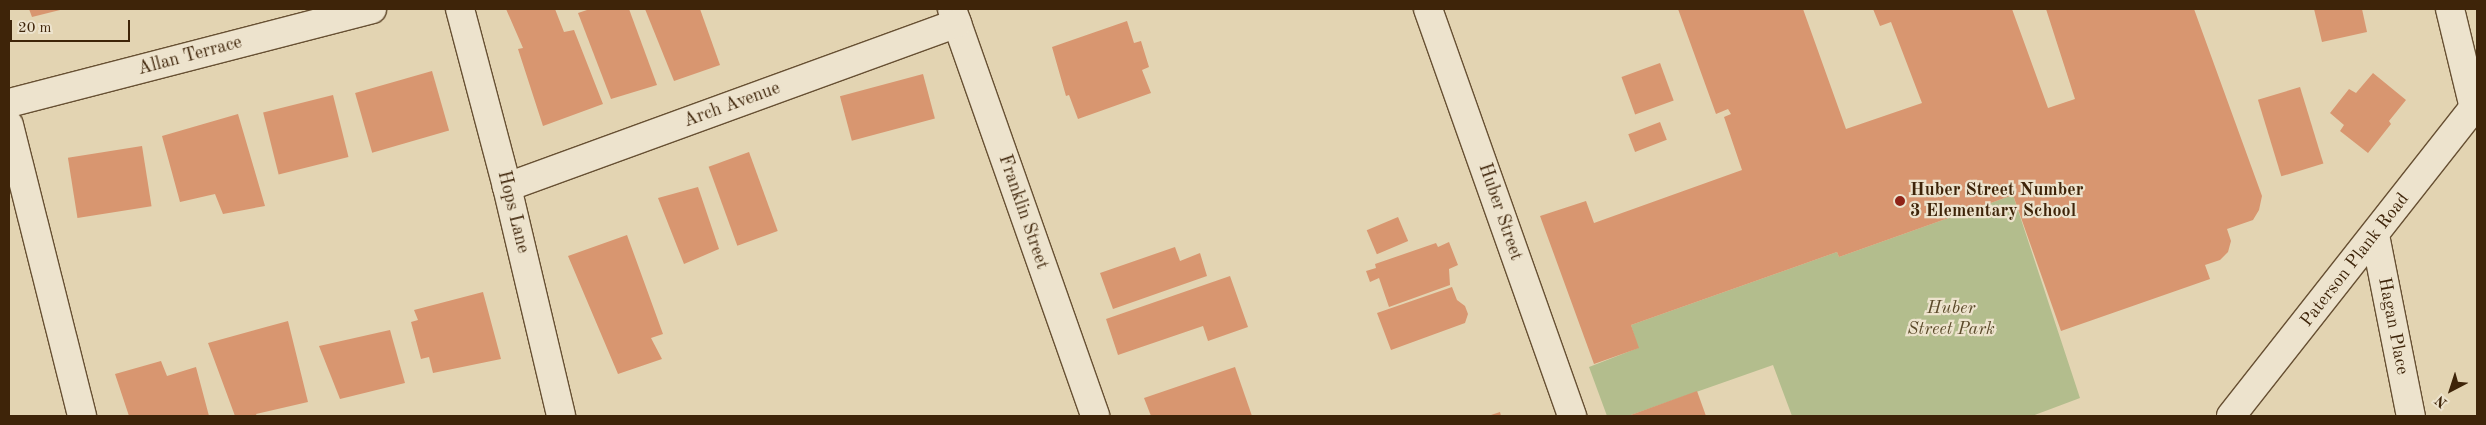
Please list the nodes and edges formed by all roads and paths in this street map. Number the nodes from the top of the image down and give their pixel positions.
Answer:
1 (372, 9) edge
2 (460, 9) edge
3 (1428, 9) edge
4 (2450, 9) edge
5 (955, 16) edge
6 (9, 104) edge
7 (2475, 106) edge
8 (9, 125) edge
9 (507, 187) junction
10 (2375, 235) junction
11 (82, 416) edge
12 (561, 416) edge
13 (1095, 416) edge
14 (1572, 416) edge
15 (2232, 416) edge
16 (2411, 416) edge

1 - 6 street, Allan Terrace
2 - 9 street, Hops Lane
3 - 14 street, Huber Street
4 - 7 street
5 - 9 street, Arch Avenue
5 - 13 street, Franklin Street
7 - 10 street, Paterson Plank Road
8 - 11 street
9 - 12 street, Hops Lane
10 - 15 street, Paterson Plank Road
10 - 16 street, Hagan Place

